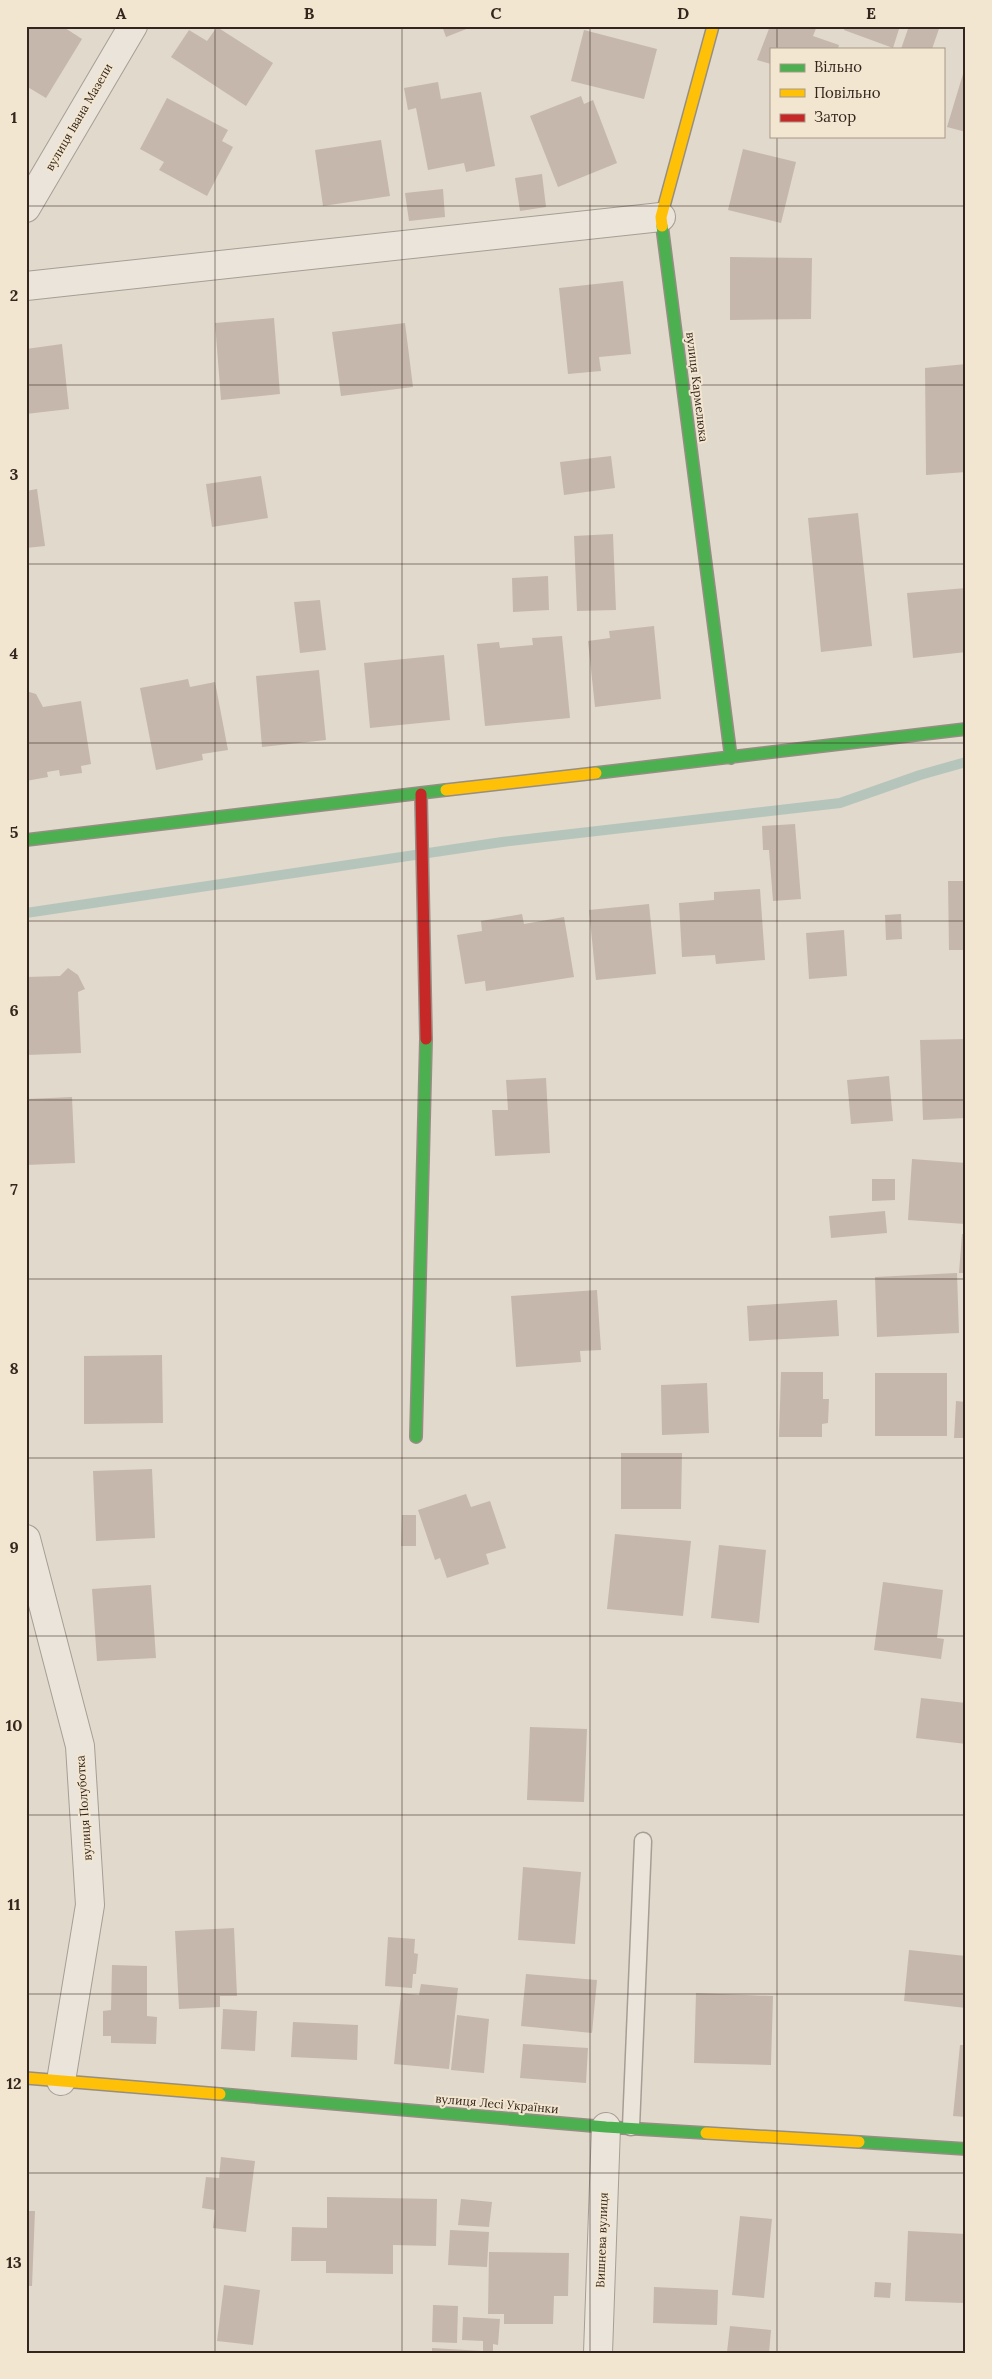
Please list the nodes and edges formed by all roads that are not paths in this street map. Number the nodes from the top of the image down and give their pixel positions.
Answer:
1 (133, 26) edge
2 (713, 26) edge
3 (26, 208) edge
4 (661, 217) junction
5 (26, 286) edge
6 (966, 729) edge
7 (732, 758) junction
8 (421, 794) junction
9 (26, 840) edge
10 (416, 1436) dead end
11 (26, 1539) edge
12 (643, 1841) dead end
13 (26, 2078) edge
14 (60, 2080) junction
15 (618, 2127) junction
16 (966, 2150) edge
17 (598, 2353) edge

1 - 3 street, вулиця Івана Мазепи
2 - 4 street, вулиця Кармелюка
4 - 5 street
4 - 7 street, вулиця Кармелюка
6 - 7 street
7 - 8 street
8 - 9 street
8 - 10 street
11 - 14 street, вулиця Полуботка
12 - 15 lane
13 - 14 street, вулиця Лесі Українки
14 - 15 street, вулиця Лесі Українки
15 - 16 street, вулиця Лесі Українки
15 - 17 street, Вишнева вулиця

